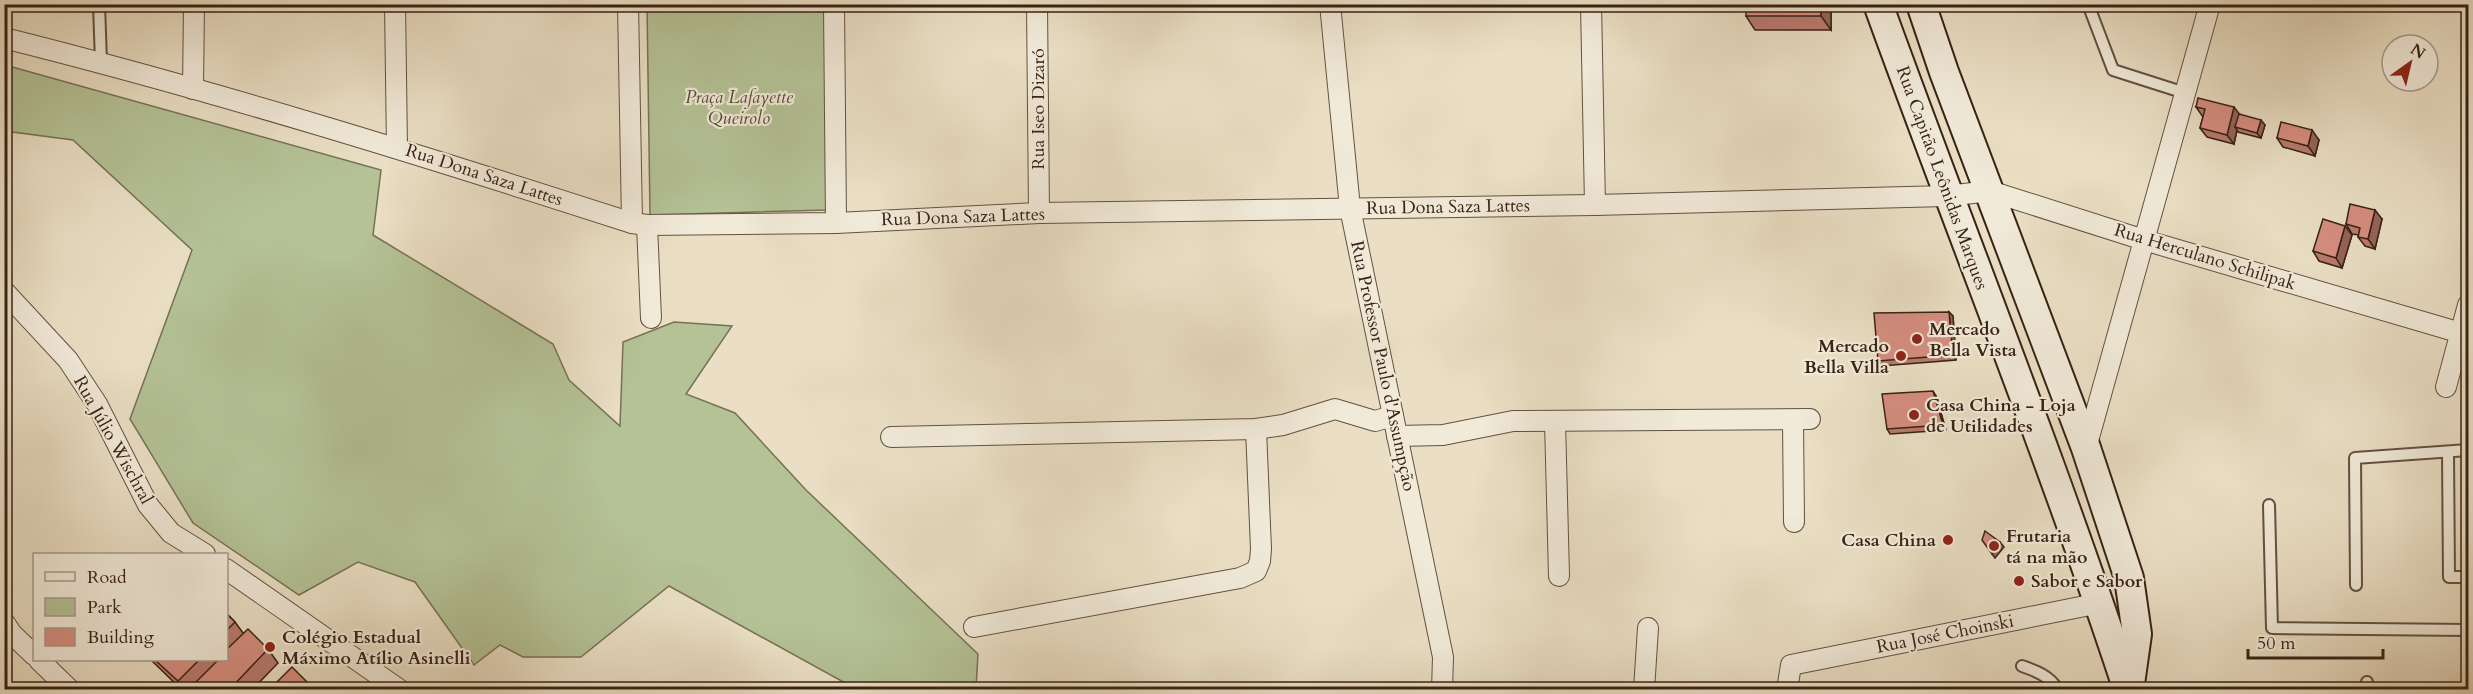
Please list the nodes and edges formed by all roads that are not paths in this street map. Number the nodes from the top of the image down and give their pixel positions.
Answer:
1 (99, 4) edge
2 (194, 4) edge
3 (395, 4) edge
4 (628, 4) edge
5 (834, 4) edge
6 (1037, 4) edge
7 (1330, 4) edge
8 (1591, 4) edge
9 (1878, 4) edge
10 (1921, 4) edge
11 (2088, 4) edge
12 (2210, 4) edge
13 (4, 39) edge
14 (101, 62) junction
15 (192, 89) junction
16 (2185, 93) junction
17 (397, 148) junction
18 (1990, 191) junction
19 (1947, 196) junction
20 (1595, 205) junction
21 (1350, 208) junction
22 (1039, 213) junction
23 (836, 223) junction
24 (640, 224) junction
25 (2144, 240) junction
26 (4, 291) edge
27 (2469, 305) edge
28 (651, 318) dead end
29 (2461, 333) junction
30 (2446, 387) dead end
31 (1393, 416) junction
32 (1555, 421) junction
33 (1256, 429) junction
34 (1397, 436) junction
35 (891, 437) dead end
36 (2086, 448) junction
37 (2469, 450) edge
38 (2448, 452) junction
39 (2270, 505) dead end
40 (1794, 522) dead end
41 (202, 553) edge
42 (228, 570) edge
43 (1559, 576) dead end
44 (2469, 577) edge
45 (2356, 585) dead end
46 (2100, 603) junction
47 (974, 627) dead end
48 (1648, 628) dead end
49 (2469, 630) edge
50 (7, 634) edge
51 (33, 654) edge
52 (40, 661) edge
53 (2022, 666) dead end
54 (70, 690) edge
55 (400, 690) edge
56 (1442, 690) edge
57 (1644, 690) edge
58 (1787, 690) edge
59 (2058, 690) edge
60 (2129, 690) edge

1 - 14 lane
2 - 15 street
3 - 17 street
4 - 24 street
5 - 23 street
6 - 22 street, Rua Iseo Dizaró
7 - 21 street, Rua Professor Paulo d'Assumpção
8 - 20 street
9 - 19 main road, Rua Capitão Leônidas Marques
10 - 18 main road, Rua Capitão Leônidas Marques
11 - 16 lane
12 - 16 street
13 - 14 street, Rua Dona Saza Lattes
14 - 15 street, Rua Dona Saza Lattes
15 - 17 street, Rua Dona Saza Lattes
16 - 25 street
17 - 24 street, Rua Dona Saza Lattes
18 - 19 street, Rua Herculano Schilipak
18 - 25 street, Rua Herculano Schilipak
18 - 36 main road, Rua Capitão Leônidas Marques
19 - 20 street, Rua Dona Saza Lattes
19 - 46 main road, Rua Capitão Leônidas Marques
20 - 21 street, Rua Dona Saza Lattes
21 - 22 street, Rua Dona Saza Lattes
21 - 31 street, Rua Professor Paulo d'Assumpção
22 - 23 street, Rua Dona Saza Lattes
23 - 24 street, Rua Dona Saza Lattes
24 - 28 street
25 - 29 street, Rua Herculano Schilipak
25 - 36 street
26 - 41 street, Rua Júlio Wischral
27 - 29 street
29 - 30 street
31 - 33 street
31 - 34 street, Rua Professor Paulo d'Assumpção
32 - 34 street
32 - 40 street
32 - 43 street
33 - 35 street
33 - 47 street
34 - 56 street, Rua Professor Paulo d'Assumpção
36 - 60 main road, Rua Capitão Leônidas Marques
37 - 38 lane
38 - 44 lane
38 - 45 lane
39 - 49 lane
42 - 55 street
46 - 58 street, Rua José Choinski
46 - 60 main road, Rua Capitão Leônidas Marques
48 - 57 street
50 - 51 street
52 - 54 street
53 - 59 lane

